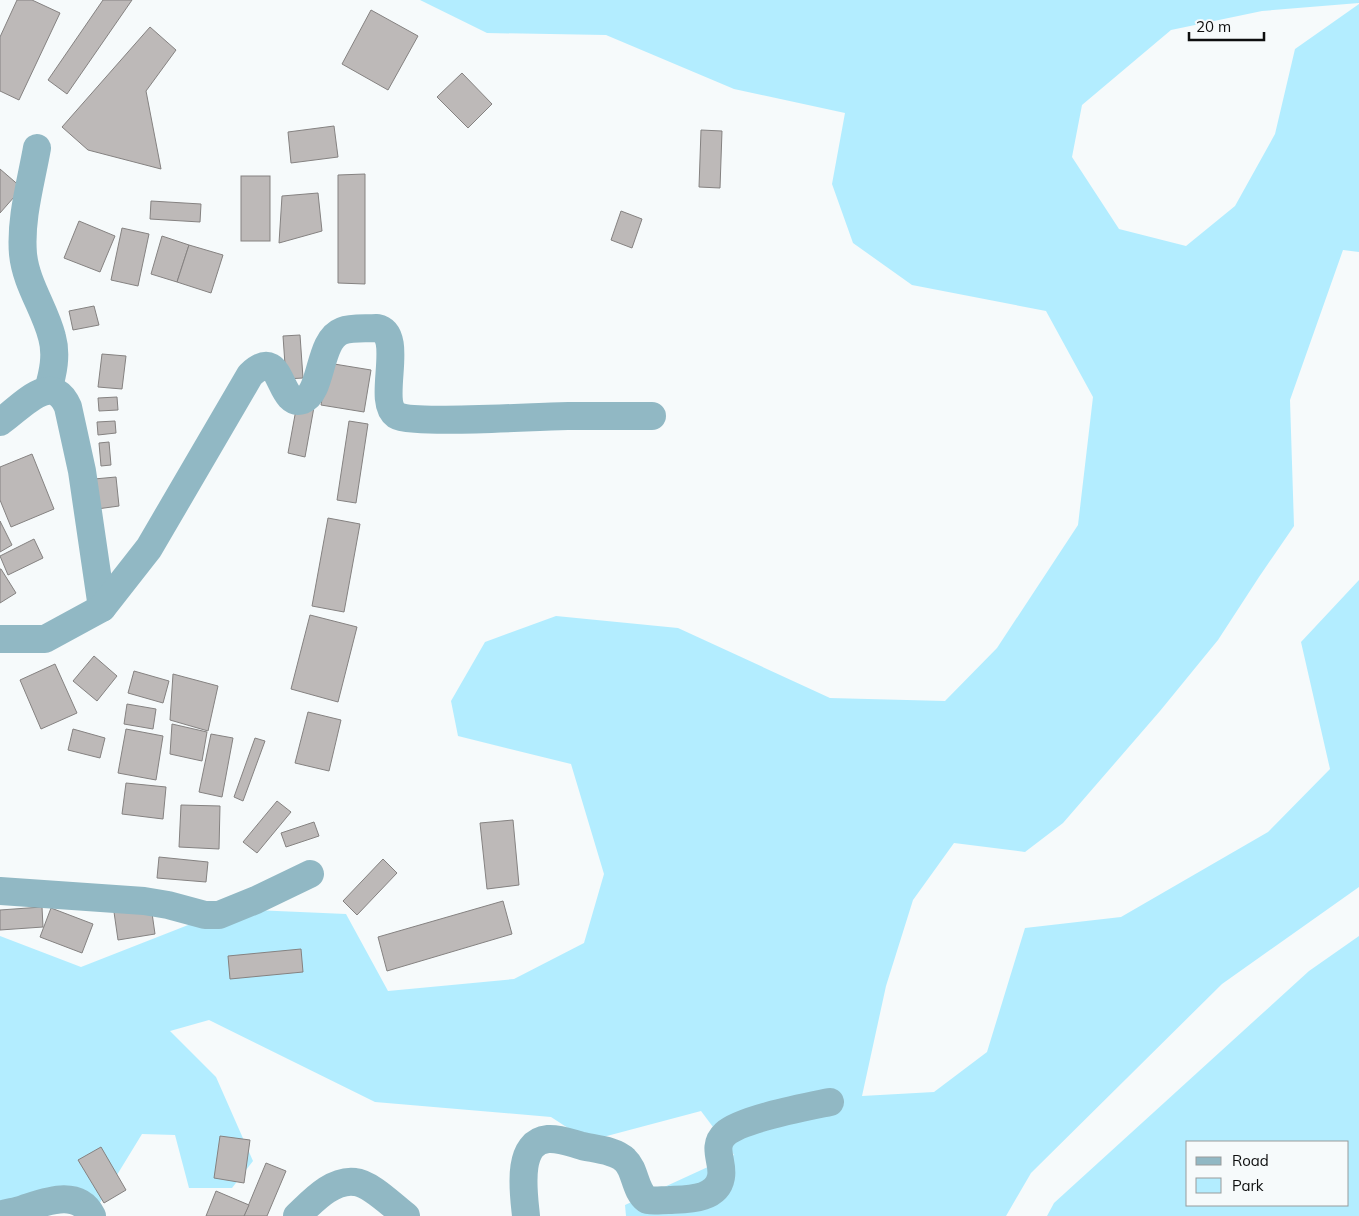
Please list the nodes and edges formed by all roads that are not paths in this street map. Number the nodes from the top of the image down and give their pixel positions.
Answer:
1 (37, 148) dead end
2 (48, 390) junction
3 (652, 416) dead end
4 (0, 422) edge
5 (102, 608) junction
6 (0, 639) edge
7 (310, 874) dead end
8 (0, 891) edge
9 (830, 1102) dead end
10 (0, 1215) edge
11 (92, 1216) edge
12 (297, 1216) edge
13 (406, 1216) edge
14 (526, 1216) edge

1 - 2 street
2 - 4 street
2 - 5 street
3 - 5 street
5 - 6 street
7 - 8 street
9 - 14 street
10 - 11 street
12 - 13 street

